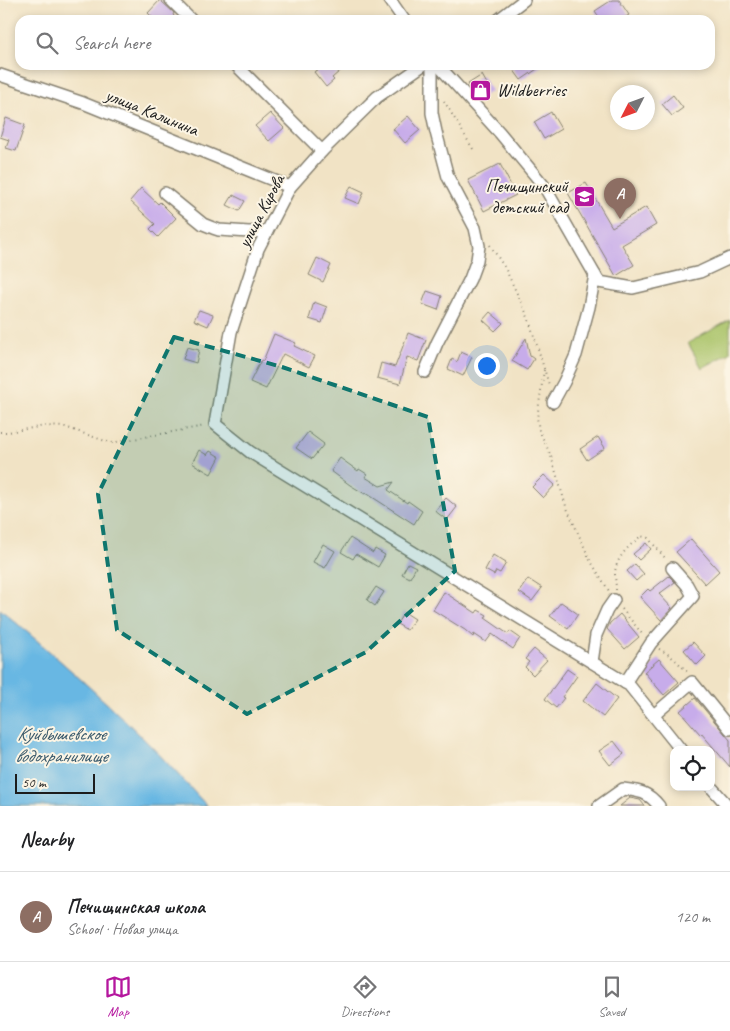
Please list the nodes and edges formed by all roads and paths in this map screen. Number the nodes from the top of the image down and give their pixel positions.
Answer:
1 (171, 0) edge
2 (390, 0) edge
3 (524, 0) edge
4 (186, 15) edge
5 (400, 15) edge
6 (504, 15) edge
7 (241, 70) edge
8 (416, 70) edge
9 (432, 70) edge
10 (442, 70) edge
11 (0, 75) edge
12 (444, 101) dead end
13 (473, 148) dead end
14 (322, 151) junction
15 (290, 187) junction
16 (165, 193) dead end
17 (267, 231) junction
18 (487, 242) dead end
19 (730, 258) edge
20 (597, 279) junction
21 (544, 370) junction
22 (425, 372) dead end
23 (553, 402) joint
24 (215, 424) junction
25 (0, 432) edge
26 (672, 568) joint
27 (614, 600) junction
28 (592, 662) junction
29 (625, 683) junction
30 (654, 716) junction
31 (730, 729) edge
32 (678, 746) edge
33 (715, 791) edge
34 (599, 806) edge
35 (659, 806) edge
36 (728, 806) edge

1 - 4 street
2 - 5 street
3 - 6 street
7 - 14 street
8 - 14 street, улица Кирова
9 - 22 street
10 - 20 street
11 - 15 street, улица Калинина
12 - 13 path
14 - 15 street, улица Кирова
15 - 17 street, улица Кирова
16 - 17 street
17 - 24 street, улица Кирова
18 - 21 path
19 - 20 street
20 - 23 street
21 - 23 path
21 - 27 path
24 - 25 path
24 - 28 street
26 - 27 path
26 - 29 street
27 - 28 street
28 - 29 street
29 - 30 street
30 - 31 street
30 - 32 street
33 - 36 street
34 - 35 street

